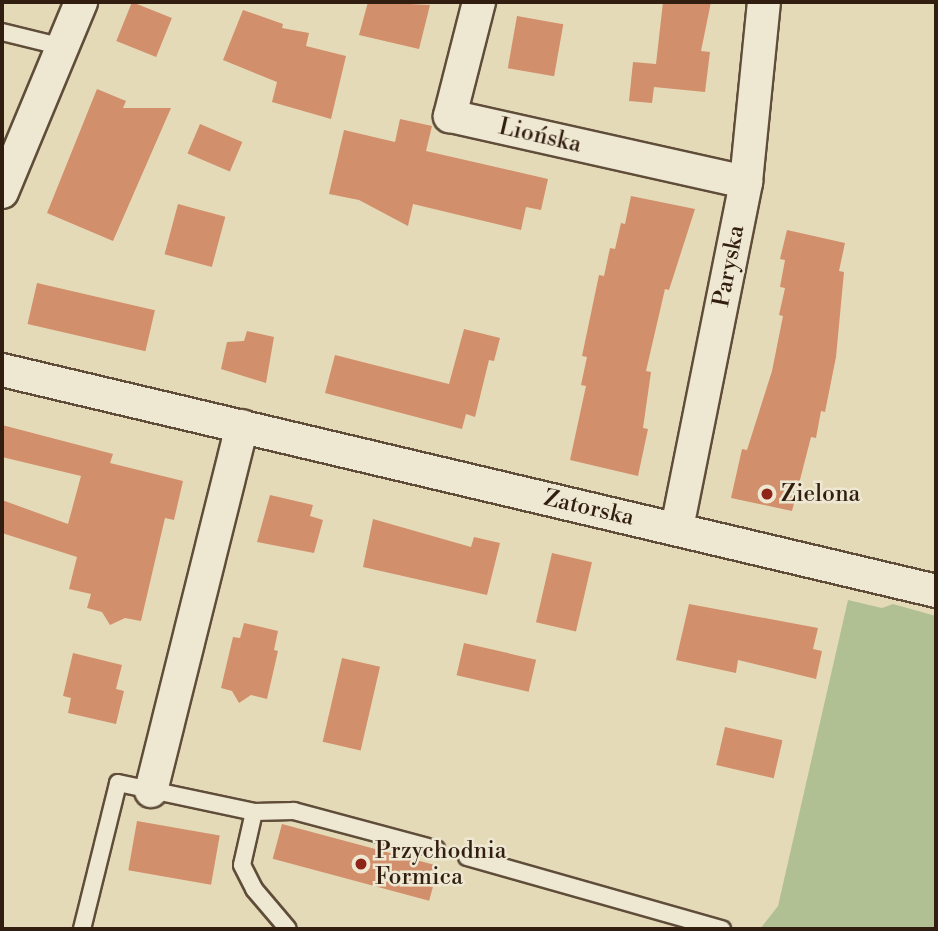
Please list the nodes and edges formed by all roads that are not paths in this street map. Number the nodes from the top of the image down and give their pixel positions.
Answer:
1 (81, 2) edge
2 (479, 2) edge
3 (764, 2) edge
4 (2, 32) edge
5 (63, 47) junction
6 (746, 182) junction
7 (2, 192) edge
8 (2, 370) edge
9 (242, 426) junction
10 (677, 528) junction
11 (936, 591) edge
12 (150, 791) junction
13 (254, 812) junction
14 (436, 849) dead end
15 (467, 857) dead end
16 (82, 929) edge
17 (288, 929) edge
18 (722, 929) edge

1 - 5 street
2 - 6 street, Liońska
3 - 6 street, Paryska
4 - 5 lane
5 - 7 street
6 - 10 street, Paryska
8 - 9 street, Zatorska
9 - 10 street, Zatorska
9 - 12 street
10 - 11 street, Zatorska
12 - 13 lane
12 - 16 lane
13 - 14 lane
13 - 17 lane
15 - 18 lane

